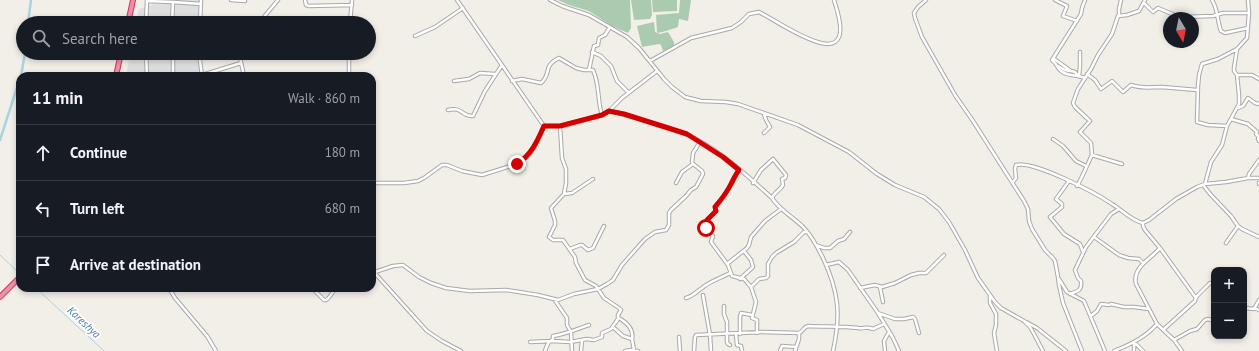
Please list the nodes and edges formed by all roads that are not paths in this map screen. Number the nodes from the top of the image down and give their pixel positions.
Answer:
1 (133, 0) edge
2 (201, 0) edge
3 (231, 0) edge
4 (278, 0) edge
5 (306, 0) edge
6 (352, 0) edge
7 (457, 0) edge
8 (550, 0) edge
9 (834, 0) edge
10 (926, 0) edge
11 (1055, 0) edge
12 (1085, 0) edge
13 (1121, 0) edge
14 (1212, 0) edge
15 (1248, 0) edge
16 (147, 1) edge
17 (173, 1) edge
18 (245, 1) edge
19 (1144, 2) edge
20 (201, 4) junction
21 (352, 4) junction
22 (462, 8) junction
23 (1249, 13) junction
24 (1216, 14) junction
25 (130, 16) edge
26 (146, 16) edge
27 (172, 16) edge
28 (200, 16) edge
29 (265, 16) edge
30 (351, 16) edge
31 (1119, 16) junction
32 (1077, 21) junction
33 (610, 27) junction
34 (1248, 28) junction
35 (415, 36) dead end
36 (1237, 49) junction
37 (592, 52) junction
38 (1080, 52) dead end
39 (1053, 58) junction
40 (119, 60) edge
41 (146, 60) edge
42 (172, 60) edge
43 (200, 60) edge
44 (240, 60) edge
45 (349, 60) edge
46 (650, 62) junction
47 (241, 63) junction
48 (502, 65) junction
49 (1058, 66) junction
50 (590, 70) junction
51 (657, 71) junction
52 (1071, 71) junction
53 (117, 72) edge
54 (147, 72) edge
55 (173, 72) edge
56 (202, 72) edge
57 (212, 72) edge
58 (243, 72) edge
59 (349, 72) edge
60 (495, 74) junction
61 (1088, 74) junction
62 (1078, 76) junction
63 (1236, 76) junction
64 (1085, 78) junction
65 (1259, 79) edge
66 (454, 81) dead end
67 (512, 81) junction
68 (1197, 90) junction
69 (628, 92) junction
70 (1259, 104) edge
71 (1237, 108) junction
72 (448, 110) dead end
73 (609, 111) junction
74 (764, 113) junction
75 (602, 115) junction
76 (1231, 119) junction
77 (544, 126) junction
78 (560, 126) junction
79 (1227, 126) junction
80 (764, 132) dead end
81 (1259, 137) edge
82 (1053, 139) dead end
83 (1259, 141) edge
84 (700, 142) junction
85 (1092, 154) junction
86 (1259, 160) edge
87 (693, 164) junction
88 (1122, 164) dead end
89 (1086, 166) junction
90 (739, 170) junction
91 (1248, 178) junction
92 (1259, 178) edge
93 (593, 179) dead end
94 (1013, 182) junction
95 (1069, 182) junction
96 (376, 183) edge
97 (676, 183) dead end
98 (753, 183) junction
99 (1204, 185) junction
100 (1078, 186) junction
101 (564, 194) junction
102 (772, 198) junction
103 (781, 209) junction
104 (1119, 209) junction
105 (1143, 223) junction
106 (604, 226) dead end
107 (1238, 226) junction
108 (807, 232) junction
109 (850, 232) dead end
110 (1094, 237) junction
111 (1259, 237) edge
112 (1226, 243) dead end
113 (816, 245) junction
114 (1160, 248) junction
115 (570, 249) junction
116 (744, 251) junction
117 (1083, 252) junction
118 (944, 255) dead end
119 (1144, 263) junction
120 (727, 264) junction
121 (826, 265) junction
122 (376, 270) edge
123 (730, 273) junction
124 (376, 274) edge
125 (1058, 277) junction
126 (740, 279) junction
127 (16, 281) edge
128 (1211, 283) edge
129 (752, 287) junction
130 (880, 287) junction
131 (860, 288) junction
132 (598, 290) junction
133 (171, 292) edge
134 (316, 292) edge
135 (332, 292) edge
136 (1070, 294) junction
137 (703, 295) dead end
138 (990, 296) junction
139 (0, 297) edge
140 (686, 298) dead end
141 (1196, 298) junction
142 (554, 299) junction
143 (1259, 300) edge
144 (883, 302) dead end
145 (724, 306) dead end
146 (1247, 308) edge
147 (1254, 308) junction
148 (1149, 309) junction
149 (1259, 310) edge
150 (878, 313) junction
151 (752, 315) junction
152 (1091, 316) junction
153 (619, 318) junction
154 (1211, 320) edge
155 (1024, 321) junction
156 (884, 324) junction
157 (1157, 324) junction
158 (590, 325) dead end
159 (837, 327) junction
160 (611, 328) junction
161 (1163, 330) junction
162 (571, 332) junction
163 (889, 332) junction
164 (757, 333) junction
165 (799, 333) junction
166 (920, 333) dead end
167 (726, 334) junction
168 (736, 334) junction
169 (740, 334) junction
170 (710, 335) junction
171 (679, 337) dead end
172 (632, 339) junction
173 (582, 340) junction
174 (1174, 340) junction
175 (530, 342) dead end
176 (549, 342) junction
177 (572, 342) junction
178 (1134, 342) junction
179 (730, 345) dead end
180 (796, 347) junction
181 (634, 350) edge
182 (216, 351) edge
183 (461, 351) edge
184 (545, 351) edge
185 (572, 351) edge
186 (581, 351) edge
187 (625, 351) edge
188 (638, 351) edge
189 (680, 351) edge
190 (694, 351) edge
191 (711, 351) edge
192 (742, 351) edge
193 (780, 351) edge
194 (795, 351) edge
195 (833, 351) edge
196 (885, 351) edge
197 (899, 351) edge
198 (997, 351) edge
199 (1043, 351) edge
200 (1066, 351) edge
201 (1082, 351) edge
202 (1105, 351) edge
203 (1114, 351) edge
204 (1134, 351) edge
205 (1143, 351) edge
206 (1182, 351) edge

1 - 25 highway
2 - 20 street
3 - 18 street
4 - 29 street
5 - 21 street
6 - 21 street
7 - 22 street
8 - 33 street
9 - 46 street
10 - 94 street
11 - 32 street
12 - 32 street
13 - 31 street
14 - 24 street
15 - 23 street
16 - 17 street
16 - 26 street
17 - 20 street
17 - 27 street
19 - 24 street
19 - 31 street
20 - 28 street
21 - 30 street
22 - 35 street
22 - 48 street
23 - 24 street
23 - 34 street
24 - 34 street
31 - 61 street
32 - 39 street
33 - 37 street
33 - 46 street
34 - 36 street
36 - 63 street
36 - 68 street
37 - 50 street
37 - 69 street
38 - 62 street
39 - 49 street
39 - 52 street
40 - 53 highway
41 - 54 street
42 - 55 street
43 - 56 street
44 - 47 street
45 - 59 street
46 - 51 street
47 - 57 street
47 - 58 street
48 - 60 street
48 - 67 street
49 - 52 street
49 - 62 street
50 - 67 street
50 - 75 street
51 - 69 street
51 - 74 street
52 - 62 street
60 - 66 street
60 - 72 street
61 - 64 street
61 - 68 street
62 - 64 street
63 - 65 street
63 - 71 street
64 - 85 street
67 - 77 street
68 - 79 street
69 - 73 street
70 - 71 street
71 - 76 street
73 - 75 street
73 - 84 street
74 - 80 street
74 - 138 street
75 - 78 street
76 - 79 street
76 - 81 street
77 - 78 street
77 - 96 street
78 - 101 street
79 - 99 street
81 - 83 street
82 - 89 street
84 - 87 street
84 - 90 street
85 - 88 street
85 - 89 street
86 - 91 street
87 - 97 street
87 - 132 street
89 - 100 street
90 - 98 street
90 - 120 street
91 - 92 street
91 - 99 street
93 - 101 street
94 - 95 street
94 - 125 street
95 - 100 street
95 - 117 street
98 - 102 street
98 - 102 street
99 - 105 street
99 - 107 street
100 - 104 street
101 - 115 street
102 - 103 street
103 - 108 street
103 - 116 street
104 - 105 street
104 - 110 street
105 - 114 street
106 - 115 street
107 - 111 street
107 - 112 street
108 - 113 street
108 - 129 street
109 - 113 street
110 - 117 street
110 - 119 street
113 - 121 street
114 - 119 street
114 - 141 street
115 - 132 street
116 - 120 street
116 - 126 street
117 - 136 street
118 - 130 street
119 - 148 street
120 - 123 street
121 - 131 street
121 - 159 street
122 - 142 street
123 - 126 street
123 - 140 street
124 - 183 street
125 - 136 street
125 - 201 street
126 - 129 street
127 - 139 highway
128 - 141 street
129 - 151 street
130 - 131 street
130 - 144 street
131 - 150 street
132 - 142 street
132 - 153 street
133 - 182 street
134 - 135 street
136 - 152 street
137 - 170 street
138 - 155 street
138 - 198 street
141 - 161 street
142 - 162 street
143 - 147 street
145 - 167 street
146 - 147 street
147 - 149 street
148 - 152 street
148 - 157 street
150 - 156 street
150 - 166 street
151 - 164 street
151 - 169 street
152 - 202 street
153 - 160 street
153 - 172 street
154 - 174 street
155 - 199 street
155 - 200 street
156 - 159 street
156 - 163 street
157 - 161 street
157 - 178 street
158 - 162 street
159 - 165 street
159 - 195 street
160 - 172 street
160 - 173 street
161 - 174 street
162 - 176 street
162 - 177 street
163 - 196 street
163 - 197 street
164 - 165 street
164 - 169 street
165 - 180 street
167 - 168 street
167 - 170 street
167 - 179 street
168 - 169 street
168 - 192 street
170 - 190 street
170 - 191 street
171 - 189 street
172 - 181 street
173 - 177 street
173 - 186 street
174 - 206 street
175 - 176 street
176 - 177 street
176 - 184 street
177 - 185 street
178 - 203 street
178 - 204 street
178 - 205 street
180 - 193 street
180 - 194 street
181 - 187 street
181 - 188 street

